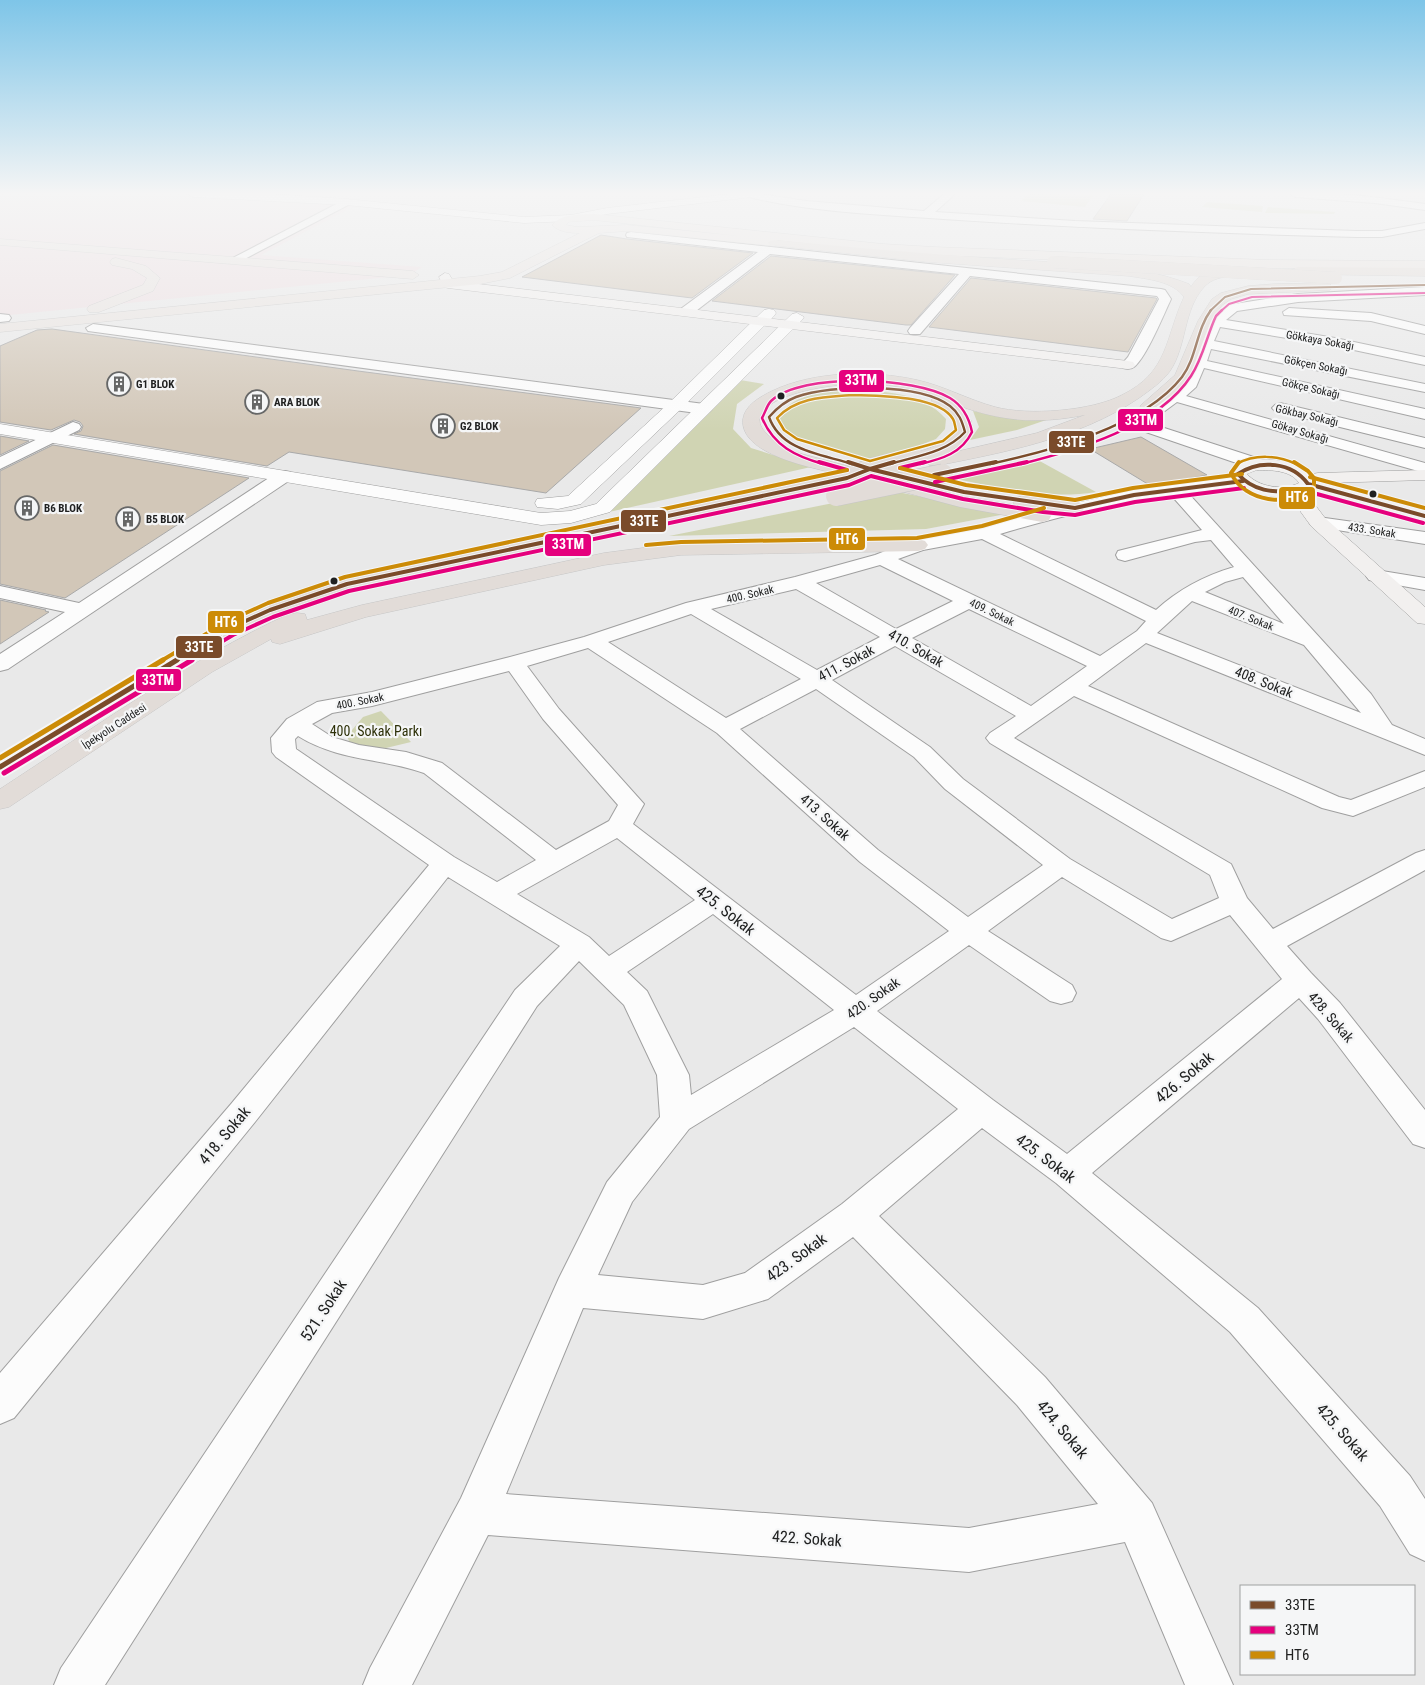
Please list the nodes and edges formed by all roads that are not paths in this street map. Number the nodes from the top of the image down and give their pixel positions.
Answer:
1 (150, 273) edge
2 (383, 273) edge
3 (484, 273) edge
4 (510, 273) edge
5 (738, 273) edge
6 (967, 273) edge
7 (982, 273) edge
8 (1132, 273) edge
9 (1230, 273) edge
10 (1241, 273) edge
11 (1278, 273) edge
12 (477, 276) junction
13 (447, 279) junction
14 (1423, 285) edge
15 (1346, 295) junction
16 (1190, 297) junction
17 (1298, 298) junction
18 (1396, 306) dead end
19 (1243, 307) junction
20 (692, 308) junction
21 (91, 310) junction
22 (765, 316) junction
23 (1, 320) edge
24 (40, 320) junction
25 (793, 320) junction
26 (1215, 322) junction
27 (93, 328) dead end
28 (1425, 330) edge
29 (912, 335) junction
30 (1207, 344) junction
31 (1425, 361) edge
32 (1131, 362) joint
33 (1198, 363) junction
34 (1189, 387) junction
35 (1425, 388) edge
36 (1174, 397) junction
37 (1234, 398) dead end
38 (1124, 400) junction
39 (1262, 404) dead end
40 (676, 405) junction
41 (704, 408) junction
42 (1425, 414) edge
43 (0, 416) edge
44 (74, 427) junction
45 (0, 429) edge
46 (52, 438) junction
47 (1425, 443) edge
48 (922, 460) junction
49 (0, 464) edge
50 (1260, 465) junction
51 (1425, 468) edge
52 (1425, 475) edge
53 (284, 476) junction
54 (1391, 476) junction
55 (1243, 481) junction
56 (1303, 484) junction
57 (1175, 489) junction
58 (490, 494) dead end
59 (528, 500) dead end
60 (1075, 508) junction
61 (1420, 515) edge
62 (1042, 516) junction
63 (1318, 522) junction
64 (984, 533) junction
65 (1216, 534) junction
66 (1425, 538) edge
67 (918, 544) junction
68 (1125, 555) dead end
69 (882, 559) junction
70 (1247, 570) junction
71 (1376, 576) junction
72 (798, 582) junction
73 (1425, 584) edge
74 (0, 592) edge
75 (1189, 594) junction
76 (969, 601) junction
77 (693, 607) junction
78 (83, 610) junction
79 (1425, 618) edge
80 (1151, 627) junction
81 (897, 637) junction
82 (591, 641) junction
83 (1312, 642) junction
84 (514, 663) junction
85 (0, 664) edge
86 (1101, 665) junction
87 (204, 667) junction
88 (816, 680) junction
89 (1071, 686) junction
90 (1032, 716) junction
91 (725, 728) junction
92 (1384, 730) junction
93 (290, 738) junction
94 (1425, 748) edge
95 (0, 767) edge
96 (1425, 778) edge
97 (0, 800) edge
98 (619, 826) junction
99 (1425, 859) edge
100 (554, 861) junction
101 (445, 863) junction
102 (1061, 865) junction
103 (496, 894) junction
104 (714, 900) junction
105 (1235, 902) junction
106 (968, 931) junction
107 (1269, 943) junction
108 (579, 944) junction
109 (607, 971) junction
110 (1300, 982) junction
111 (1061, 994) dead end
112 (856, 1011) junction
113 (981, 1109) junction
114 (677, 1120) junction
115 (1425, 1134) edge
116 (1068, 1173) junction
117 (855, 1215) junction
118 (572, 1290) junction
119 (0, 1404) edge
120 (476, 1513) junction
121 (1137, 1518) junction
122 (1425, 1539) edge
123 (78, 1685) edge
124 (387, 1685) edge
125 (1208, 1685) edge

1 - 21 main road
2 - 13 main road
3 - 12 main road
4 - 12 main road
5 - 20 street
6 - 29 street
7 - 32 street
8 - 16 highway
9 - 16 highway
10 - 14 highway, bridge
11 - 14 highway
12 - 13 main road
12 - 20 main road
13 - 20 main road
13 - 21 main road
13 - 24 main road
14 - 15 street
14 - 17 highway
14 - 87 highway, İpekyolu Caddesi, bridge
15 - 17 street
15 - 18 street
16 - 38 highway
17 - 19 street
19 - 26 street
19 - 28 street
20 - 22 main road
21 - 24 main road
22 - 25 main road
22 - 40 street
23 - 24 main road
25 - 29 main road
25 - 41 street
26 - 30 street
26 - 31 street, Gökkaya Sokağı
27 - 40 street
29 - 32 main road
30 - 33 street
30 - 35 street, Gökçen Sokağı
33 - 34 street
33 - 42 street, Gökçe Sokağı
34 - 36 street
34 - 37 street
36 - 50 street
36 - 51 street, Gökay Sokağı
38 - 48 highway
38 - 62 highway
39 - 47 street, Gökbay Sokağı
40 - 41 street
40 - 59 street
41 - 53 street
43 - 44 street
44 - 46 street
44 - 58 street
45 - 46 street
46 - 49 street
46 - 53 street
48 - 60 highway
48 - 95 highway, İpekyolu Caddesi, bridge
50 - 55 main road
50 - 56 main road
52 - 54 main road
53 - 78 street
54 - 56 main road
54 - 61 main road
55 - 56 main road
55 - 57 street, 400. Sokak
56 - 61 main road
56 - 63 main road
57 - 60 street, 400. Sokak
57 - 65 street
60 - 62 street, 400. Sokak
62 - 64 street, 400. Sokak
63 - 66 street, 433. Sokak
63 - 71 main road
64 - 67 street, 400. Sokak
64 - 80 street, 408. Sokak
65 - 68 street
65 - 70 street
67 - 69 street, 400. Sokak
67 - 87 highway
69 - 72 street, 400. Sokak
69 - 76 street, 409. Sokak
70 - 75 street
70 - 83 street
71 - 73 street
71 - 79 main road
72 - 77 street, 400. Sokak
72 - 81 street, 410. Sokak
74 - 78 street
75 - 80 street
75 - 83 street, 407. Sokak
76 - 81 street, 411. Sokak
76 - 86 street, 409. Sokak
77 - 82 street, 400. Sokak
77 - 88 street
78 - 85 street
80 - 86 street
80 - 92 street, 408. Sokak
81 - 88 street, 411. Sokak
81 - 90 street, 410. Sokak
82 - 84 street, 400. Sokak
82 - 91 street, 413. Sokak
83 - 92 street
84 - 93 street, 400. Sokak
84 - 98 street
86 - 89 street
87 - 97 highway, İpekyolu Caddesi
88 - 91 street, 411. Sokak
88 - 102 street
89 - 90 street
89 - 96 street
90 - 105 street, 428. Sokak
91 - 106 street, 413. Sokak
92 - 94 street, 408. Sokak
93 - 100 street
93 - 101 street
98 - 100 street
98 - 104 street, 425. Sokak
99 - 107 street
100 - 103 street
101 - 103 street
101 - 119 street, 418. Sokak
102 - 105 street
102 - 106 street, 420. Sokak
103 - 108 street
104 - 109 street
104 - 112 street, 425. Sokak
105 - 107 street, 428. Sokak
106 - 111 street, 413. Sokak
106 - 112 street, 420. Sokak
107 - 110 street, 428. Sokak
108 - 109 street
108 - 123 street, 521. Sokak
109 - 114 street
110 - 115 street, 428. Sokak
110 - 116 street, 426. Sokak
112 - 113 street, 425. Sokak
112 - 114 street, 420. Sokak
113 - 116 street, 425. Sokak
113 - 117 street, 423. Sokak
114 - 118 street, 420. Sokak
116 - 122 street, 425. Sokak
117 - 118 street, 423. Sokak
117 - 121 street, 424. Sokak
118 - 120 street, 420. Sokak
120 - 121 street, 422. Sokak
120 - 124 street, 420. Sokak
121 - 125 street, 424. Sokak

